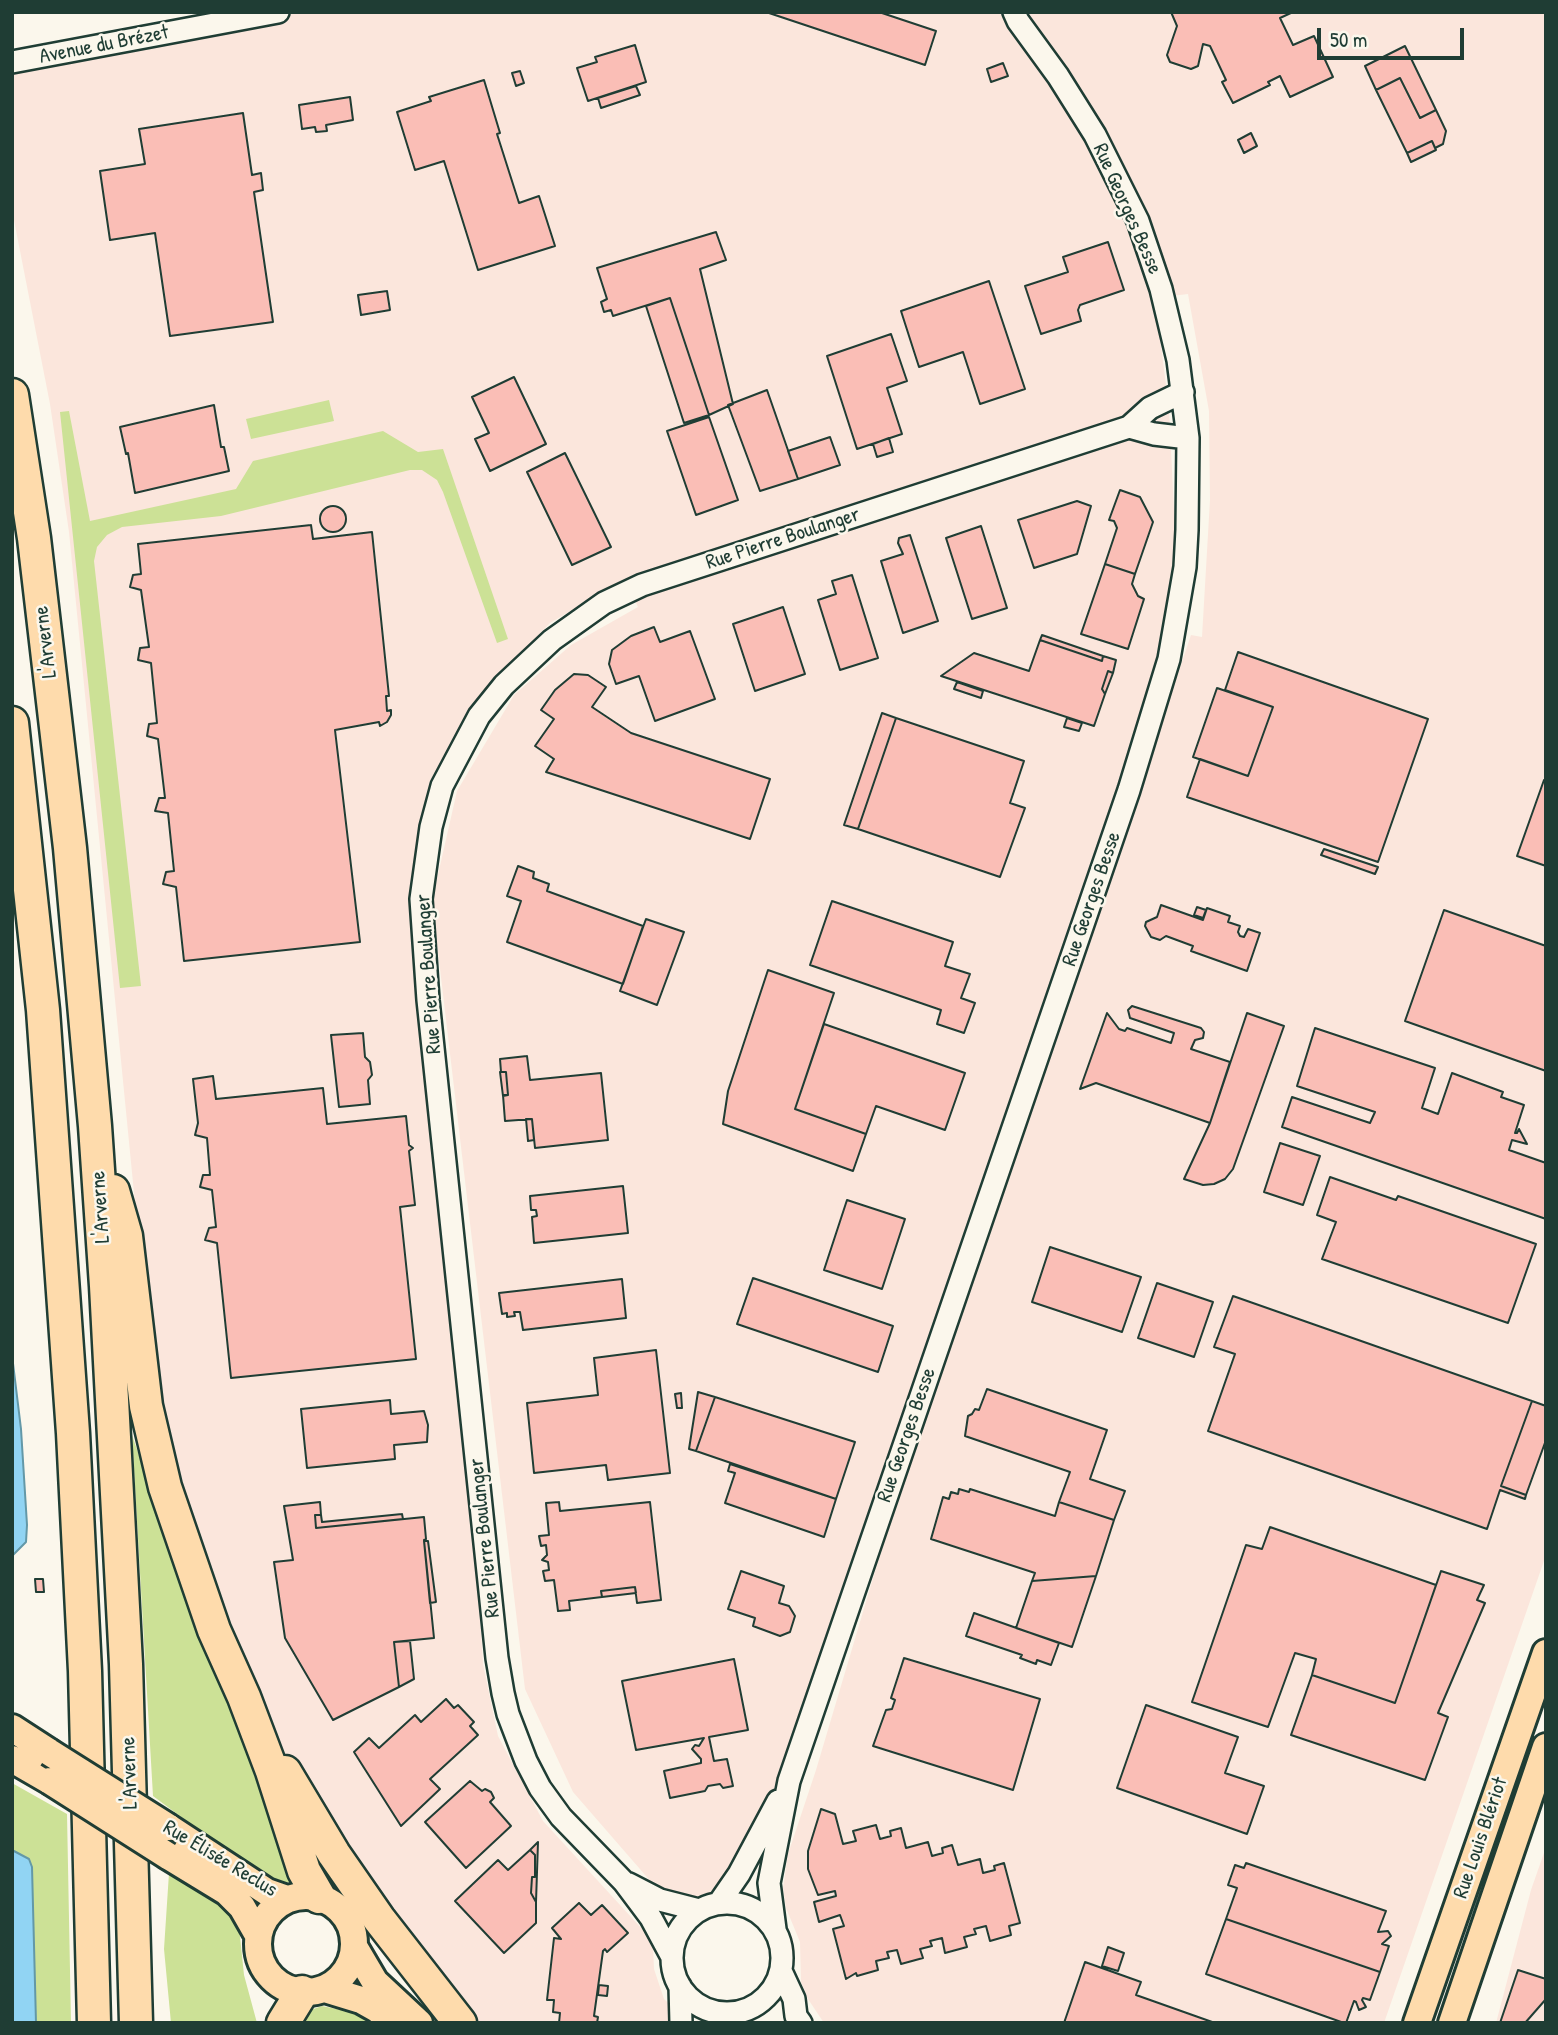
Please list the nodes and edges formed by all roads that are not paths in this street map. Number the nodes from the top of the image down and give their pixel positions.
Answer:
1 (278, 12) edge
2 (1012, 15) edge
3 (12, 62) edge
4 (1183, 392) junction
5 (12, 395) edge
6 (1129, 427) junction
7 (1188, 438) junction
8 (12, 723) edge
9 (94, 1126) junction
10 (1546, 1653) edge
11 (244, 1697) junction
12 (12, 1728) edge
13 (1546, 1747) edge
14 (12, 1759) edge
15 (789, 1781) junction
16 (624, 1882) junction
17 (319, 1897) junction
18 (287, 1899) junction
19 (719, 1903) junction
20 (699, 1910) junction
21 (775, 1929) junction
22 (258, 1935) junction
23 (355, 1948) junction
24 (672, 1957) junction
25 (782, 1971) junction
26 (680, 1986) junction
27 (313, 1990) junction
28 (756, 2005) junction
29 (731, 2018) edge
30 (799, 2019) edge
31 (94, 2023) edge
32 (136, 2023) edge
33 (283, 2023) edge
34 (396, 2023) edge
35 (419, 2023) edge
36 (460, 2023) edge
37 (681, 2023) edge
38 (1417, 2023) edge
39 (1452, 2023) edge

1 - 3 street, Avenue du Brézet
2 - 4 street, Rue Georges Besse
4 - 6 street, Rue Pierre Boulanger
4 - 7 street, Rue Georges Besse
5 - 9 highway, L'Arverne
6 - 7 street
6 - 16 street, Rue Pierre Boulanger
7 - 15 street, Rue Georges Besse
8 - 31 highway, L'Arverne
9 - 11 highway
9 - 32 highway, L'Arverne
10 - 38 main road, Rue Louis Blériot
11 - 17 highway
11 - 36 highway
12 - 18 main road, Rue Élisée Reclus, bridge
13 - 39 main road, Rue Louis Blériot
14 - 22 main road, Rue Élisée Reclus, bridge
15 - 19 street, Rue Georges Besse
15 - 21 street, Rue Georges Besse
16 - 20 street, Rue Pierre Boulanger
16 - 24 street, Rue Pierre Boulanger
17 - 18 main road
17 - 23 main road
18 - 22 main road
19 - 20 street
19 - 21 street
20 - 24 street
21 - 25 street
22 - 27 main road
23 - 27 main road
23 - 35 main road
24 - 26 street
25 - 28 street
25 - 30 street
26 - 29 street
26 - 37 street
27 - 33 highway
27 - 34 main road
28 - 29 street
28 - 30 street

